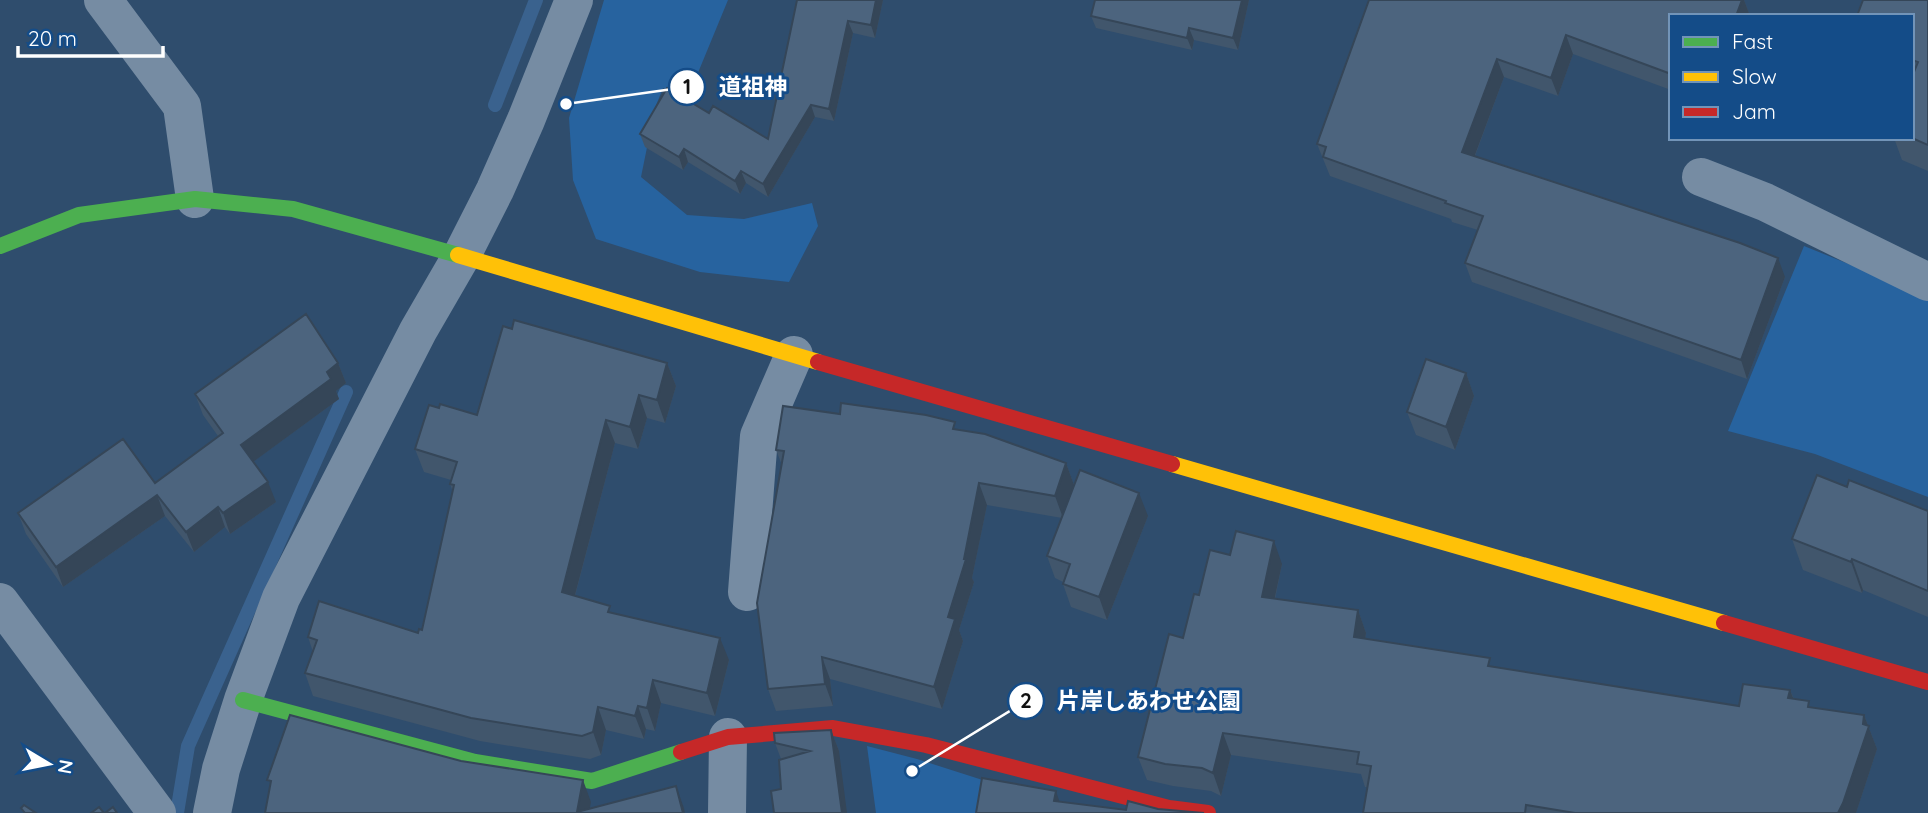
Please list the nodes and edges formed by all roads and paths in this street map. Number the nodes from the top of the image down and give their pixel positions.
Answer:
1 (103, 0) edge
2 (574, 0) edge
3 (1701, 177) dead end
4 (195, 199) junction
5 (0, 246) edge
6 (462, 255) junction
7 (1928, 282) edge
8 (794, 355) junction
9 (747, 592) dead end
10 (0, 602) edge
11 (1928, 682) edge
12 (243, 700) junction
13 (728, 737) junction
14 (157, 813) edge
15 (212, 813) edge
16 (727, 813) edge
17 (1208, 813) edge

1 - 4 street
2 - 6 street
3 - 7 street
4 - 5 street
4 - 6 street
6 - 8 street
6 - 12 street
8 - 9 street
8 - 11 street
10 - 14 street
12 - 13 street
12 - 15 street
13 - 16 street
13 - 17 street

